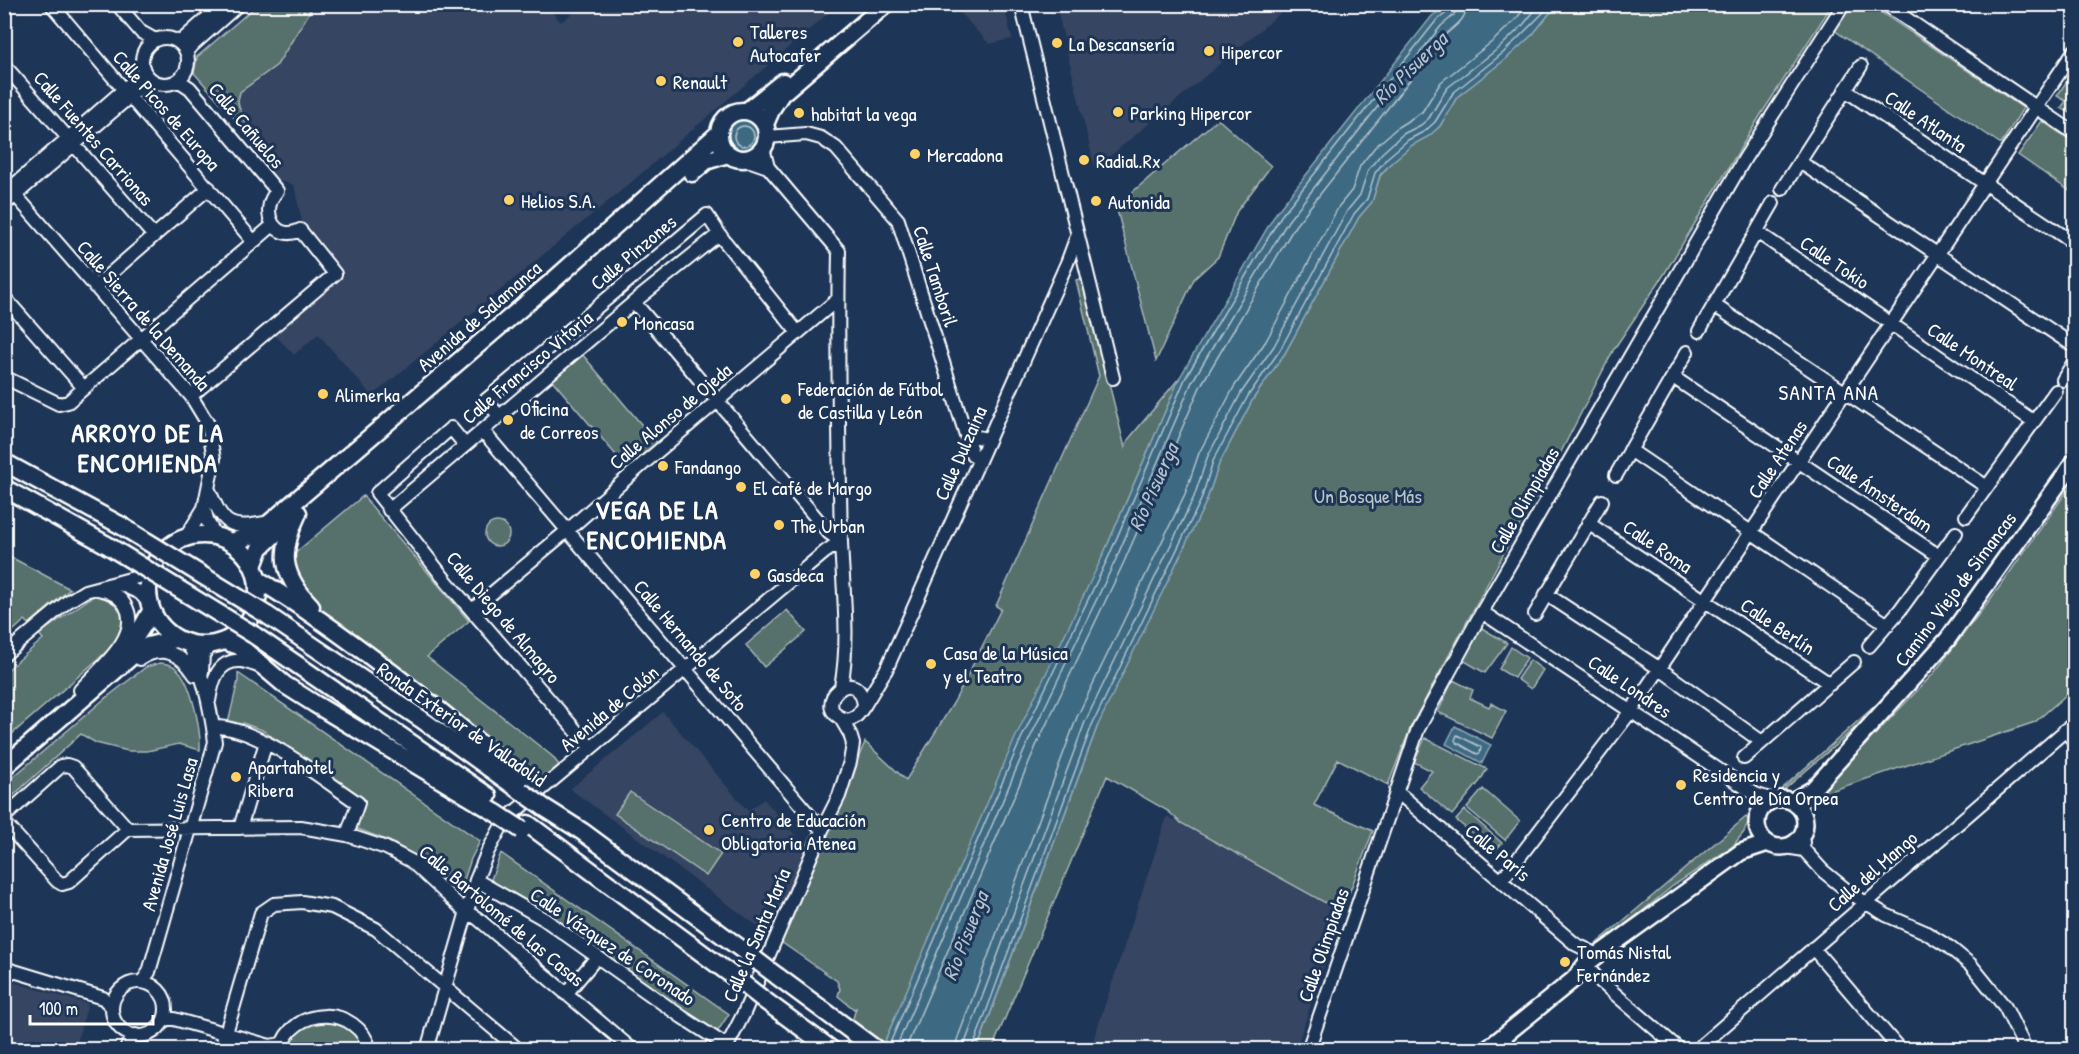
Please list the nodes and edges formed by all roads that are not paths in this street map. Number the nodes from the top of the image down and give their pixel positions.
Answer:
1 (51, 4) edge
2 (117, 4) edge
3 (223, 4) edge
4 (239, 4) edge
5 (872, 4) edge
6 (886, 4) edge
7 (1021, 4) edge
8 (1844, 4) edge
9 (1885, 4) edge
10 (151, 44) junction
11 (183, 47) junction
12 (2074, 51) edge
13 (4, 65) edge
14 (1861, 66) dead end
15 (147, 76) junction
16 (181, 77) junction
17 (1845, 90) junction
18 (127, 94) junction
19 (2037, 107) junction
20 (747, 111) junction
21 (719, 133) junction
22 (2074, 133) edge
23 (765, 136) junction
24 (71, 142) junction
25 (736, 156) junction
26 (1800, 162) junction
27 (768, 167) junction
28 (1985, 184) junction
29 (209, 188) junction
30 (1782, 189) dead end
31 (9, 190) edge
32 (1773, 203) dead end
33 (4, 205) edge
34 (273, 225) junction
35 (1757, 232) junction
36 (719, 234) junction
37 (154, 236) junction
38 (1077, 236) junction
39 (253, 241) junction
40 (2074, 243) edge
41 (1938, 254) junction
42 (95, 287) junction
43 (4, 297) edge
44 (838, 299) junction
45 (634, 302) junction
46 (1714, 305) junction
47 (1892, 324) junction
48 (1699, 331) dead end
49 (798, 333) junction
50 (140, 339) junction
51 (2074, 346) edge
52 (1687, 352) dead end
53 (2074, 362) edge
54 (4, 377) edge
55 (1673, 377) junction
56 (1113, 378) dead end
57 (84, 388) junction
58 (1845, 393) junction
59 (191, 396) junction
60 (718, 401) junction
61 (499, 416) junction
62 (2033, 421) junction
63 (482, 430) junction
64 (966, 435) junction
65 (988, 439) junction
66 (465, 445) junction
67 (1630, 450) junction
68 (979, 459) junction
69 (4, 462) edge
70 (1799, 462) junction
71 (2074, 462) edge
72 (1616, 476) dead end
73 (1988, 487) junction
74 (4, 488) edge
75 (209, 490) junction
76 (1602, 501) dead end
77 (204, 508) junction
78 (389, 510) junction
79 (298, 513) junction
80 (1966, 516) dead end
81 (272, 521) junction
82 (1588, 523) junction
83 (568, 530) junction
84 (1752, 531) junction
85 (1956, 532) dead end
86 (186, 537) junction
87 (223, 539) junction
88 (841, 541) junction
89 (1939, 556) junction
90 (255, 573) junction
91 (149, 574) junction
92 (118, 584) junction
93 (94, 589) junction
94 (1546, 594) junction
95 (1705, 601) junction
96 (150, 606) junction
97 (471, 610) junction
98 (1482, 612) junction
99 (1535, 614) dead end
100 (328, 624) junction
101 (1888, 625) junction
102 (182, 641) junction
103 (218, 643) junction
104 (1869, 646) dead end
105 (4, 655) edge
106 (1854, 662) dead end
107 (263, 668) junction
108 (686, 669) junction
109 (1660, 669) junction
110 (201, 679) junction
111 (877, 683) junction
112 (1830, 684) junction
113 (850, 688) junction
114 (82, 693) junction
115 (207, 700) junction
116 (864, 704) junction
117 (1632, 711) junction
118 (840, 717) junction
119 (855, 717) junction
120 (213, 727) junction
121 (2070, 727) edge
122 (850, 734) junction
123 (2074, 741) edge
124 (266, 742) junction
125 (1762, 742) junction
126 (591, 748) junction
127 (4, 755) edge
128 (1744, 758) dead end
129 (4, 767) edge
130 (525, 787) junction
131 (1813, 789) junction
132 (1396, 791) junction
133 (1792, 801) junction
134 (1767, 805) junction
135 (500, 810) junction
136 (1803, 813) junction
137 (4, 817) edge
138 (4, 822) edge
139 (240, 828) junction
140 (1757, 828) junction
141 (128, 830) junction
142 (190, 830) junction
143 (822, 830) junction
144 (347, 835) junction
145 (1768, 843) junction
146 (1803, 843) junction
147 (1741, 852) junction
148 (476, 880) junction
149 (1501, 881) junction
150 (1865, 903) junction
151 (466, 912) junction
152 (1575, 944) junction
153 (1814, 948) junction
154 (1598, 955) junction
155 (597, 957) junction
156 (1582, 966) junction
157 (4, 968) edge
158 (148, 980) junction
159 (445, 989) junction
160 (1545, 993) junction
161 (566, 994) junction
162 (110, 1000) junction
163 (168, 1016) junction
164 (225, 1035) junction
165 (1502, 1037) junction
166 (128, 1040) edge
167 (276, 1047) edge
168 (726, 1048) edge
169 (519, 1049) edge
170 (1899, 1049) edge
171 (221, 1050) edge
172 (370, 1050) edge
173 (427, 1050) edge
174 (633, 1050) edge
175 (832, 1050) edge
176 (877, 1050) edge
177 (1308, 1050) edge
178 (1473, 1050) edge
179 (1480, 1050) edge
180 (1486, 1050) edge
181 (1512, 1050) edge
182 (1680, 1050) edge
183 (1696, 1050) edge
184 (2026, 1050) edge

1 - 18 street, Calle Picos de Europa
2 - 10 street
3 - 11 street
4 - 11 street
5 - 20 highway
6 - 23 highway
7 - 38 street
8 - 98 street, Calle Olimpiadas
9 - 19 street
10 - 11 street
10 - 15 street
11 - 16 street
12 - 19 street, Calle Atenas
13 - 24 street, Calle Fuentes Carrionas
14 - 17 street
15 - 16 street
15 - 18 street
16 - 34 street, Calle Cañuelos
17 - 26 street
17 - 28 street, Calle Atlanta
18 - 24 street
18 - 29 street, Calle Picos de Europa
19 - 22 street
19 - 28 street, Calle Atenas
20 - 21 highway
20 - 23 highway
21 - 25 highway
21 - 81 highway, Avenida de Salamanca
23 - 25 highway
23 - 27 street
23 - 64 street, Calle Tamboril
24 - 31 street
24 - 37 street, Calle Fuentes Carrionas
25 - 27 street
25 - 79 highway, Avenida de Salamanca
26 - 30 street
26 - 41 street
27 - 44 street
28 - 40 street, Calle Atlanta
28 - 41 street, Calle Atenas
29 - 37 street
29 - 39 street, Calle Picos de Europa
31 - 33 street
31 - 42 street, Calle Sierra de la Demanda
32 - 35 street
34 - 39 street
34 - 59 street
35 - 46 street
35 - 47 street, Calle Tokio
36 - 45 street, Calle Francisco Vitoria
36 - 49 street, Calle Pinzones
36 - 61 street, Calle Pinzones
37 - 42 street
38 - 56 street
38 - 65 street, Calle Dulzaina
39 - 50 street
41 - 47 street, Calle Atenas
41 - 51 street
42 - 50 street, Calle Sierra de la Demanda
43 - 57 street
44 - 49 street, Calle Alonso de Ojeda
44 - 88 street
45 - 60 street
45 - 61 street, Calle Francisco Vitoria
46 - 48 street
46 - 58 street
47 - 58 street, Calle Atenas
47 - 62 street, Calle Montreal
49 - 60 street, Calle Alonso de Ojeda
50 - 57 street
50 - 59 street, Calle Sierra de la Demanda
52 - 55 street
53 - 62 street
54 - 57 street
55 - 67 street
55 - 70 street, Calle Ámsterdam
58 - 70 street, Calle Atenas
58 - 73 street
59 - 75 street, Calle Sierra de la Demanda
60 - 83 street, Calle Alonso de Ojeda
60 - 88 street
61 - 63 street, Calle Francisco Vitoria
62 - 73 street
63 - 66 street, Calle Francisco Vitoria
63 - 83 street, Calle Hernando de Soto
64 - 65 street
64 - 68 street, Calle Tamboril
65 - 68 street, Calle Dulzaina
66 - 78 street, Calle Francisco Vitoria
66 - 78 street
67 - 72 street
67 - 84 street
68 - 111 street, Calle Dulzaina
69 - 130 highway, Ronda Exterior de Valladolid, bridge
70 - 84 street, Calle Atenas
70 - 89 street, Calle Ámsterdam
71 - 131 main road, Camino Viejo de Simancas
73 - 80 street
74 - 135 highway, bridge
75 - 77 street, Calle Sierra de la Demanda
75 - 81 street
76 - 82 street
77 - 86 street, Calle Sierra de la Demanda
77 - 87 street
78 - 97 street, Calle Diego de Almagro
79 - 90 highway, Avenida de Salamanca
79 - 100 highway
81 - 87 highway, Avenida de Salamanca
82 - 94 street
82 - 95 street, Calle Roma
83 - 97 street, Calle Alonso de Ojeda
83 - 108 street, Calle Hernando de Soto
84 - 95 street, Calle Atenas
84 - 101 street
85 - 89 street, Calle Ámsterdam
86 - 87 highway
86 - 91 highway
87 - 90 highway
88 - 108 street, Avenida de Colón
88 - 113 street
89 - 101 street, Calle Ámsterdam
90 - 100 highway
90 - 103 highway
91 - 92 street
91 - 96 highway
92 - 93 street
92 - 96 street
93 - 105 street
93 - 114 street
94 - 99 street
94 - 109 street
95 - 109 street, Calle Atenas
95 - 112 street, Calle Berlín
96 - 102 highway
96 - 114 highway
97 - 126 street, Calle Diego de Almagro
98 - 117 street, Calle Londres
98 - 132 street, Calle Olimpiadas
100 - 130 highway
101 - 104 street, Calle Ámsterdam
102 - 103 highway
102 - 110 street, Avenida José Luis Lasa
102 - 114 highway
103 - 107 highway
103 - 110 street, Avenida José Luis Lasa
106 - 112 street
107 - 115 street, Avenida José Luis Lasa
107 - 135 highway
108 - 126 street, Avenida de Colón
108 - 143 street, Calle Hernando de Soto
109 - 117 street, Calle Atenas
109 - 125 street
110 - 115 street, Avenida José Luis Lasa
111 - 113 street
111 - 116 street, Calle Dulzaina
112 - 125 street
113 - 116 street
113 - 118 street
114 - 115 street, Avenida José Luis Lasa
114 - 127 highway
114 - 129 highway
115 - 120 street, Avenida José Luis Lasa
116 - 119 street
117 - 134 street, Calle Londres
117 - 149 street, Calle Atenas
118 - 119 street
118 - 122 street
119 - 122 street, Calle la Santa María
120 - 124 street
120 - 142 street, Avenida José Luis Lasa
121 - 123 street
121 - 150 street, Calle del Mango
122 - 143 street, Calle la Santa María
124 - 139 street
124 - 144 street
125 - 128 street
126 - 148 street, Avenida de Colón
130 - 176 highway, Ronda Exterior de Valladolid, bridge
131 - 133 main road, Camino Viejo de Simancas
131 - 136 main road, Camino Viejo de Simancas
132 - 149 street, Calle París
132 - 177 street, Calle Olimpiadas
133 - 134 main road
133 - 136 main road
134 - 140 main road
135 - 175 highway, bridge
136 - 146 main road
137 - 141 street
138 - 141 street
139 - 142 street, Calle Bartolomé de las Casas
139 - 144 street, Calle Bartolomé de las Casas
140 - 145 main road
140 - 147 main road
141 - 142 street, Calle Bartolomé de las Casas
142 - 158 street, Avenida José Luis Lasa
143 - 168 street, Calle la Santa María
144 - 151 street, Calle Bartolomé de las Casas
145 - 146 main road
145 - 147 main road
146 - 150 street
147 - 154 main road
148 - 151 street, Avenida de Colón
148 - 155 street, Calle Vázquez de Coronado
149 - 152 street, Calle París
150 - 153 street, Calle del Mango
150 - 184 street
151 - 159 street, Avenida de Colón
151 - 161 street, Calle Bartolomé de las Casas
152 - 154 street, Calle París
152 - 156 street
153 - 170 street
153 - 183 street, Calle del Mango
154 - 156 main road
155 - 161 street
155 - 168 street, Calle Vázquez de Coronado
156 - 160 main road
156 - 165 main road
156 - 182 street
157 - 162 street
158 - 162 street
158 - 163 street
159 - 164 street
159 - 169 street
159 - 173 street, Avenida de Colón
160 - 165 main road
160 - 178 main road
161 - 174 street, Calle Bartolomé de las Casas
162 - 166 street
163 - 164 street
163 - 166 street
164 - 167 street
164 - 171 street
165 - 179 main road
165 - 180 main road
165 - 181 street
167 - 172 street

